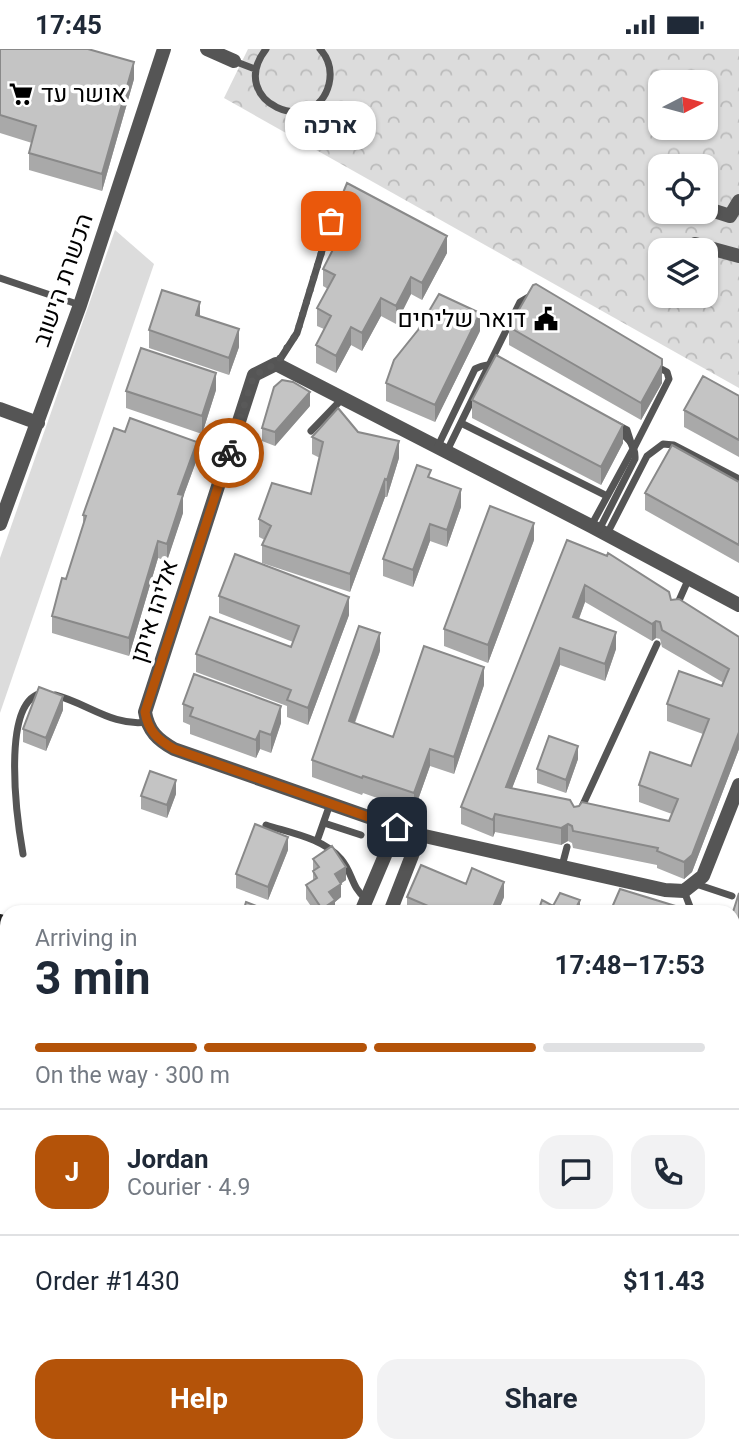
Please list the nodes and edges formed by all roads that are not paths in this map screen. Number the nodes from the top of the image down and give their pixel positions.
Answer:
1 (164, 49) edge
2 (207, 49) edge
3 (266, 49) edge
4 (320, 49) edge
5 (233, 61) joint
6 (255, 69) junction
7 (338, 198) edge
8 (739, 201) edge
9 (718, 212) edge
10 (718, 250) edge
11 (739, 256) edge
12 (0, 278) edge
13 (538, 295) edge
14 (80, 305) junction
15 (644, 358) edge
16 (491, 361) junction
17 (276, 364) junction
18 (342, 398) junction
19 (0, 409) edge
20 (38, 423) junction
21 (461, 423) junction
22 (311, 431) dead end
23 (633, 449) junction
24 (442, 450) junction
25 (739, 479) edge
26 (607, 496) junction
27 (0, 524) edge
28 (599, 530) junction
29 (689, 578) junction
30 (739, 605) edge
31 (674, 612) edge
32 (657, 644) dead end
33 (147, 722) junction
34 (739, 785) edge
35 (330, 804) junction
36 (735, 809) edge
37 (576, 818) edge
38 (324, 823) junction
39 (267, 825) edge
40 (397, 827) junction
41 (361, 835) dead end
42 (420, 835) junction
43 (317, 841) junction
44 (567, 847) dead end
45 (23, 854) dead end
46 (562, 867) junction
47 (690, 887) junction
48 (732, 896) dead end
49 (362, 905) edge
50 (363, 905) edge
51 (393, 905) edge
52 (691, 905) edge

1 - 14 street, הכשרת הישוב
2 - 5 street
3 - 6 lane
4 - 6 lane
5 - 6 lane
7 - 17 lane
8 - 9 street
10 - 11 street
12 - 14 lane
13 - 16 lane
14 - 20 street, הכשרת הישוב
15 - 23 lane
16 - 21 lane
16 - 24 lane, bridge
17 - 18 street
17 - 33 street, אליהו איתן
18 - 22 lane
18 - 24 street
19 - 20 street
20 - 27 street, הכשרת הישוב
21 - 24 lane
21 - 26 lane
23 - 26 lane
23 - 28 lane, bridge
24 - 28 street
25 - 28 lane
26 - 28 lane
28 - 29 street
29 - 30 street
29 - 31 lane
32 - 37 lane
33 - 35 street
33 - 45 lane
34 - 36 street
35 - 38 lane
35 - 40 street
36 - 47 street
38 - 41 lane
38 - 43 lane
39 - 43 lane
40 - 42 street
40 - 50 street
42 - 46 street
42 - 51 street
43 - 49 lane
44 - 46 lane
46 - 47 street
47 - 48 lane
47 - 52 lane

